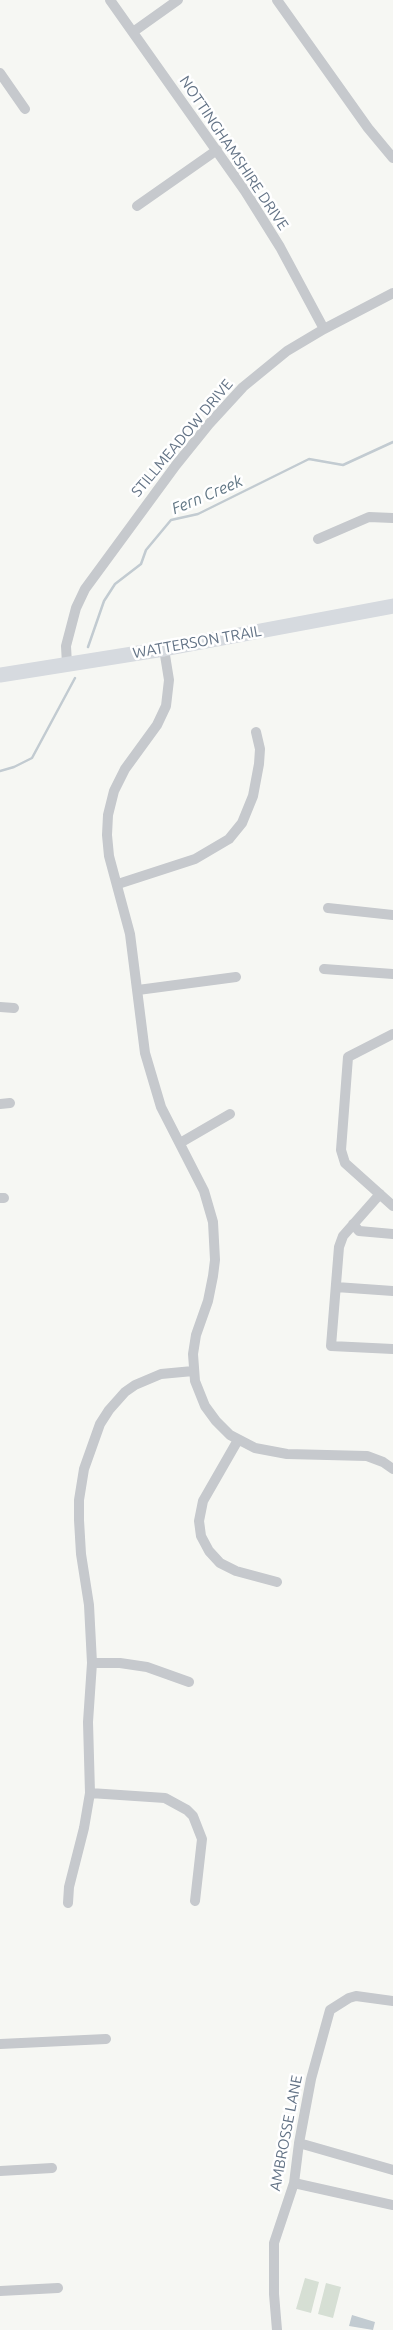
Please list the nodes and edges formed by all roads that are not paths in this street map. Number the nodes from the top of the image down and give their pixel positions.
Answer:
1 (110, 0) edge
2 (178, 0) edge
3 (277, 0) edge
4 (132, 32) junction
5 (0, 74) edge
6 (25, 109) dead end
7 (216, 150) junction
8 (393, 158) edge
9 (137, 206) dead end
10 (393, 292) edge
11 (324, 329) junction
12 (393, 518) edge
13 (318, 539) dead end
14 (393, 606) edge
15 (164, 649) junction
16 (67, 664) junction
17 (0, 675) edge
18 (256, 732) dead end
19 (118, 884) junction
20 (328, 908) dead end
21 (393, 916) edge
22 (324, 969) dead end
23 (393, 974) edge
24 (236, 977) dead end
25 (138, 990) junction
26 (0, 1007) edge
27 (14, 1008) dead end
28 (393, 1034) edge
29 (230, 1114) dead end
30 (180, 1143) junction
31 (380, 1194) junction
32 (393, 1206) edge
33 (353, 1224) junction
34 (393, 1234) edge
35 (336, 1287) junction
36 (393, 1292) edge
37 (393, 1349) edge
38 (193, 1371) junction
39 (238, 1440) junction
40 (393, 1469) edge
41 (277, 1582) dead end
42 (92, 1663) junction
43 (189, 1682) dead end
44 (90, 1793) junction
45 (195, 1901) dead end
46 (68, 1903) dead end
47 (393, 2001) edge
48 (106, 2039) dead end
49 (0, 2044) edge
50 (299, 2143) junction
51 (52, 2168) dead end
52 (393, 2170) edge
53 (0, 2171) edge
54 (294, 2183) junction
55 (393, 2205) edge
56 (58, 2288) dead end
57 (0, 2291) edge
58 (277, 2330) edge

1 - 4 street, NOTTINGHAMSHIRE DRIVE
2 - 4 street
3 - 8 street
4 - 7 street, NOTTINGHAMSHIRE DRIVE
5 - 6 street
7 - 9 street
7 - 11 street, NOTTINGHAMSHIRE DRIVE
10 - 11 street, STILLMEADOW DRIVE
11 - 16 street, STILLMEADOW DRIVE
12 - 13 street
14 - 15 main road, WATTERSON TRAIL
15 - 16 main road, WATTERSON TRAIL
15 - 19 street
16 - 17 main road, WATTERSON TRAIL
18 - 19 street
19 - 25 street
20 - 21 street
22 - 23 street
24 - 25 street
25 - 30 street
26 - 27 street
28 - 31 street
29 - 30 street
30 - 38 street
31 - 32 street
31 - 33 street
33 - 34 street
33 - 35 street
35 - 36 street
35 - 37 street
38 - 39 street
38 - 42 street
39 - 40 street
39 - 41 street
42 - 43 street
42 - 44 street
44 - 45 street
44 - 46 street
47 - 50 street, AMBROSSE LANE
48 - 49 street
50 - 52 street
50 - 54 street, AMBROSSE LANE
51 - 53 street
54 - 55 street
54 - 58 street, AMBROSSE LANE
56 - 57 street

